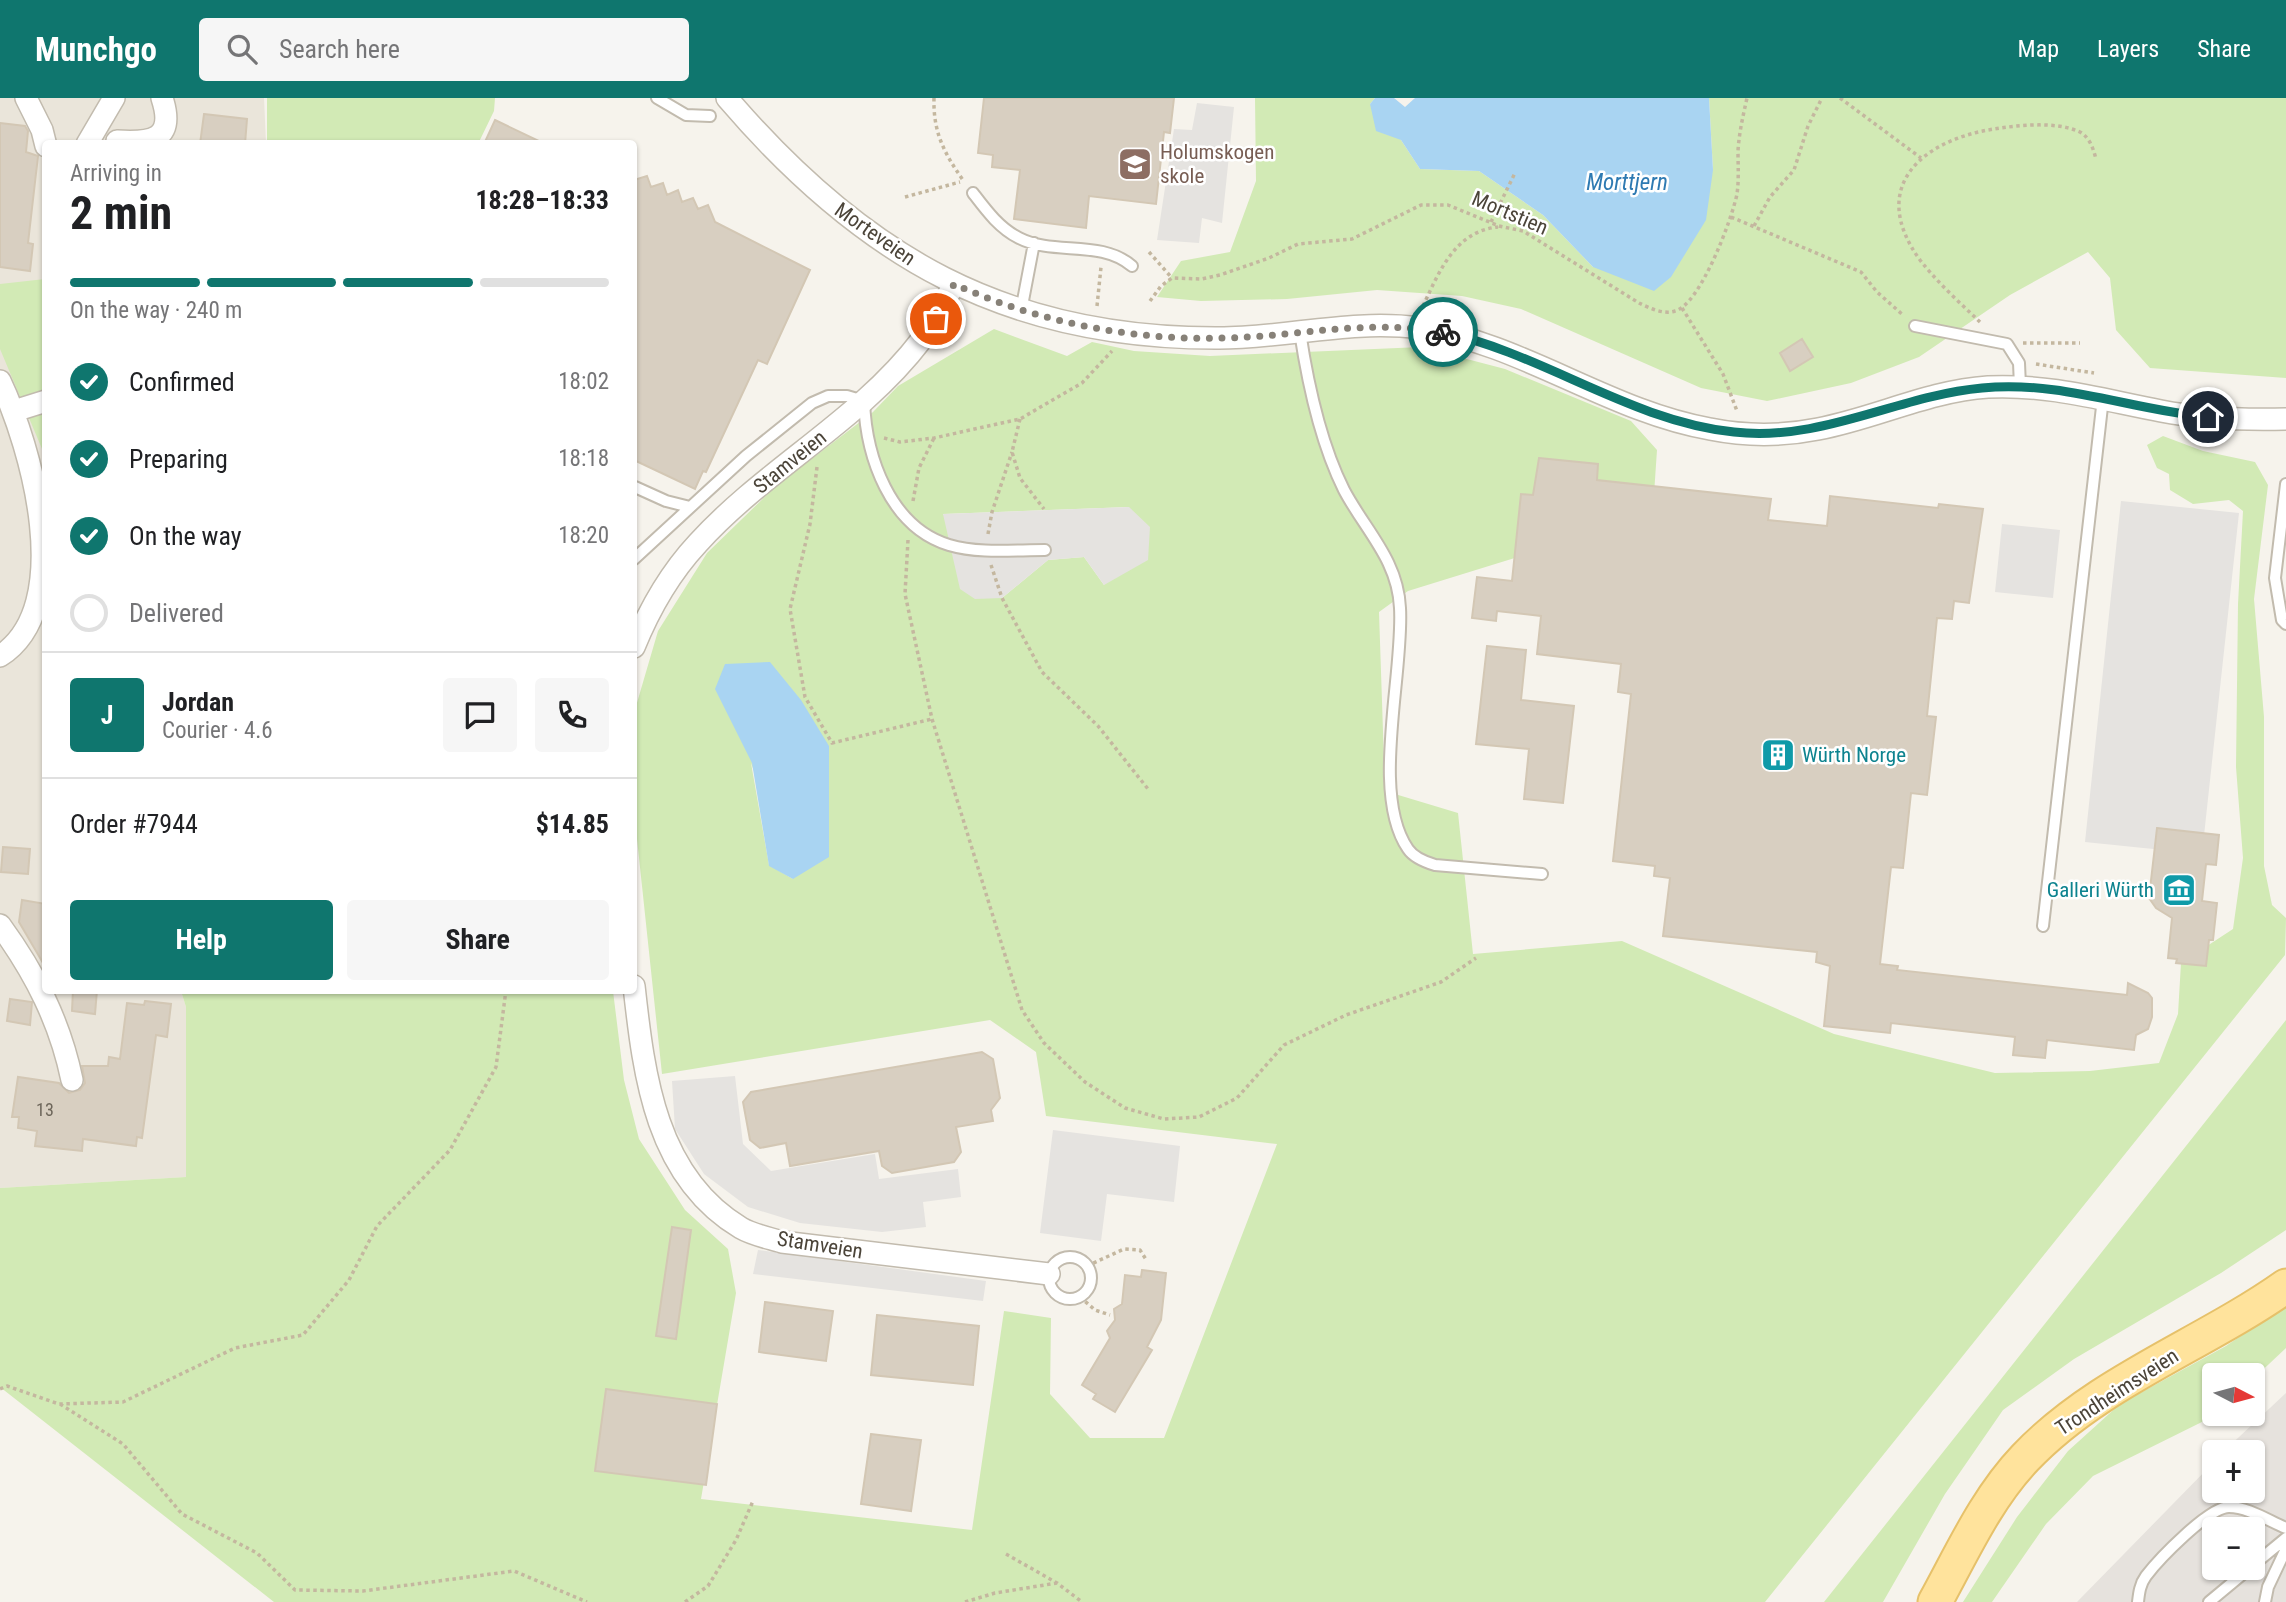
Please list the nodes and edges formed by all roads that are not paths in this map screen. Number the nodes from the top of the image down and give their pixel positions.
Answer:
1 (26, 98) edge
2 (114, 98) edge
3 (162, 98) edge
4 (657, 98) edge
5 (727, 98) edge
6 (710, 116) dead end
7 (44, 140) edge
8 (89, 140) edge
9 (149, 140) edge
10 (973, 193) road end
11 (1034, 243) junction
12 (1132, 266) dead end
13 (954, 284) junction
14 (1021, 311) junction
15 (1915, 326) road end
16 (1300, 332) junction
17 (0, 381) edge
18 (2020, 386) junction
19 (2103, 398) junction
20 (864, 401) junction
21 (42, 402) edge
22 (14, 411) junction
23 (2286, 419) edge
24 (2286, 484) edge
25 (637, 488) edge
26 (690, 507) junction
27 (1045, 550) dead end
28 (637, 556) edge
29 (2286, 624) edge
30 (637, 639) edge
31 (0, 656) edge
32 (1542, 874) dead end
33 (0, 925) edge
34 (2043, 926) dead end
35 (42, 990) edge
36 (44, 994) edge
37 (635, 994) edge
38 (72, 1080) dead end
39 (1049, 1274) junction
40 (2286, 1286) edge
41 (2286, 1528) edge
42 (2286, 1538) edge
43 (2286, 1549) edge
44 (2265, 1555) edge
45 (2235, 1580) edge
46 (1935, 1602) edge
47 (2138, 1602) edge
48 (2209, 1602) edge
49 (2265, 1602) edge

1 - 7 street
2 - 8 street
3 - 9 street
4 - 6 lane
5 - 13 street, Morteveien
10 - 11 lane
11 - 12 lane
11 - 14 lane
13 - 14 street, Morteveien
13 - 20 street, Stamveien
14 - 16 street, Morteveien
15 - 18 lane
16 - 18 street, Morteveien
16 - 32 lane
17 - 22 street
18 - 19 street, Morteveien
19 - 23 street, Morteveien
19 - 34 lane
20 - 26 lane
20 - 27 lane
20 - 30 street, Stamveien
21 - 22 street
22 - 31 street
24 - 29 lane
25 - 26 lane
26 - 28 lane
33 - 35 street
36 - 38 street
37 - 39 street, Stamveien
39 - 39 lane
40 - 46 main road, Trondheimsveien
41 - 47 lane
42 - 44 lane
43 - 49 lane
45 - 48 lane

